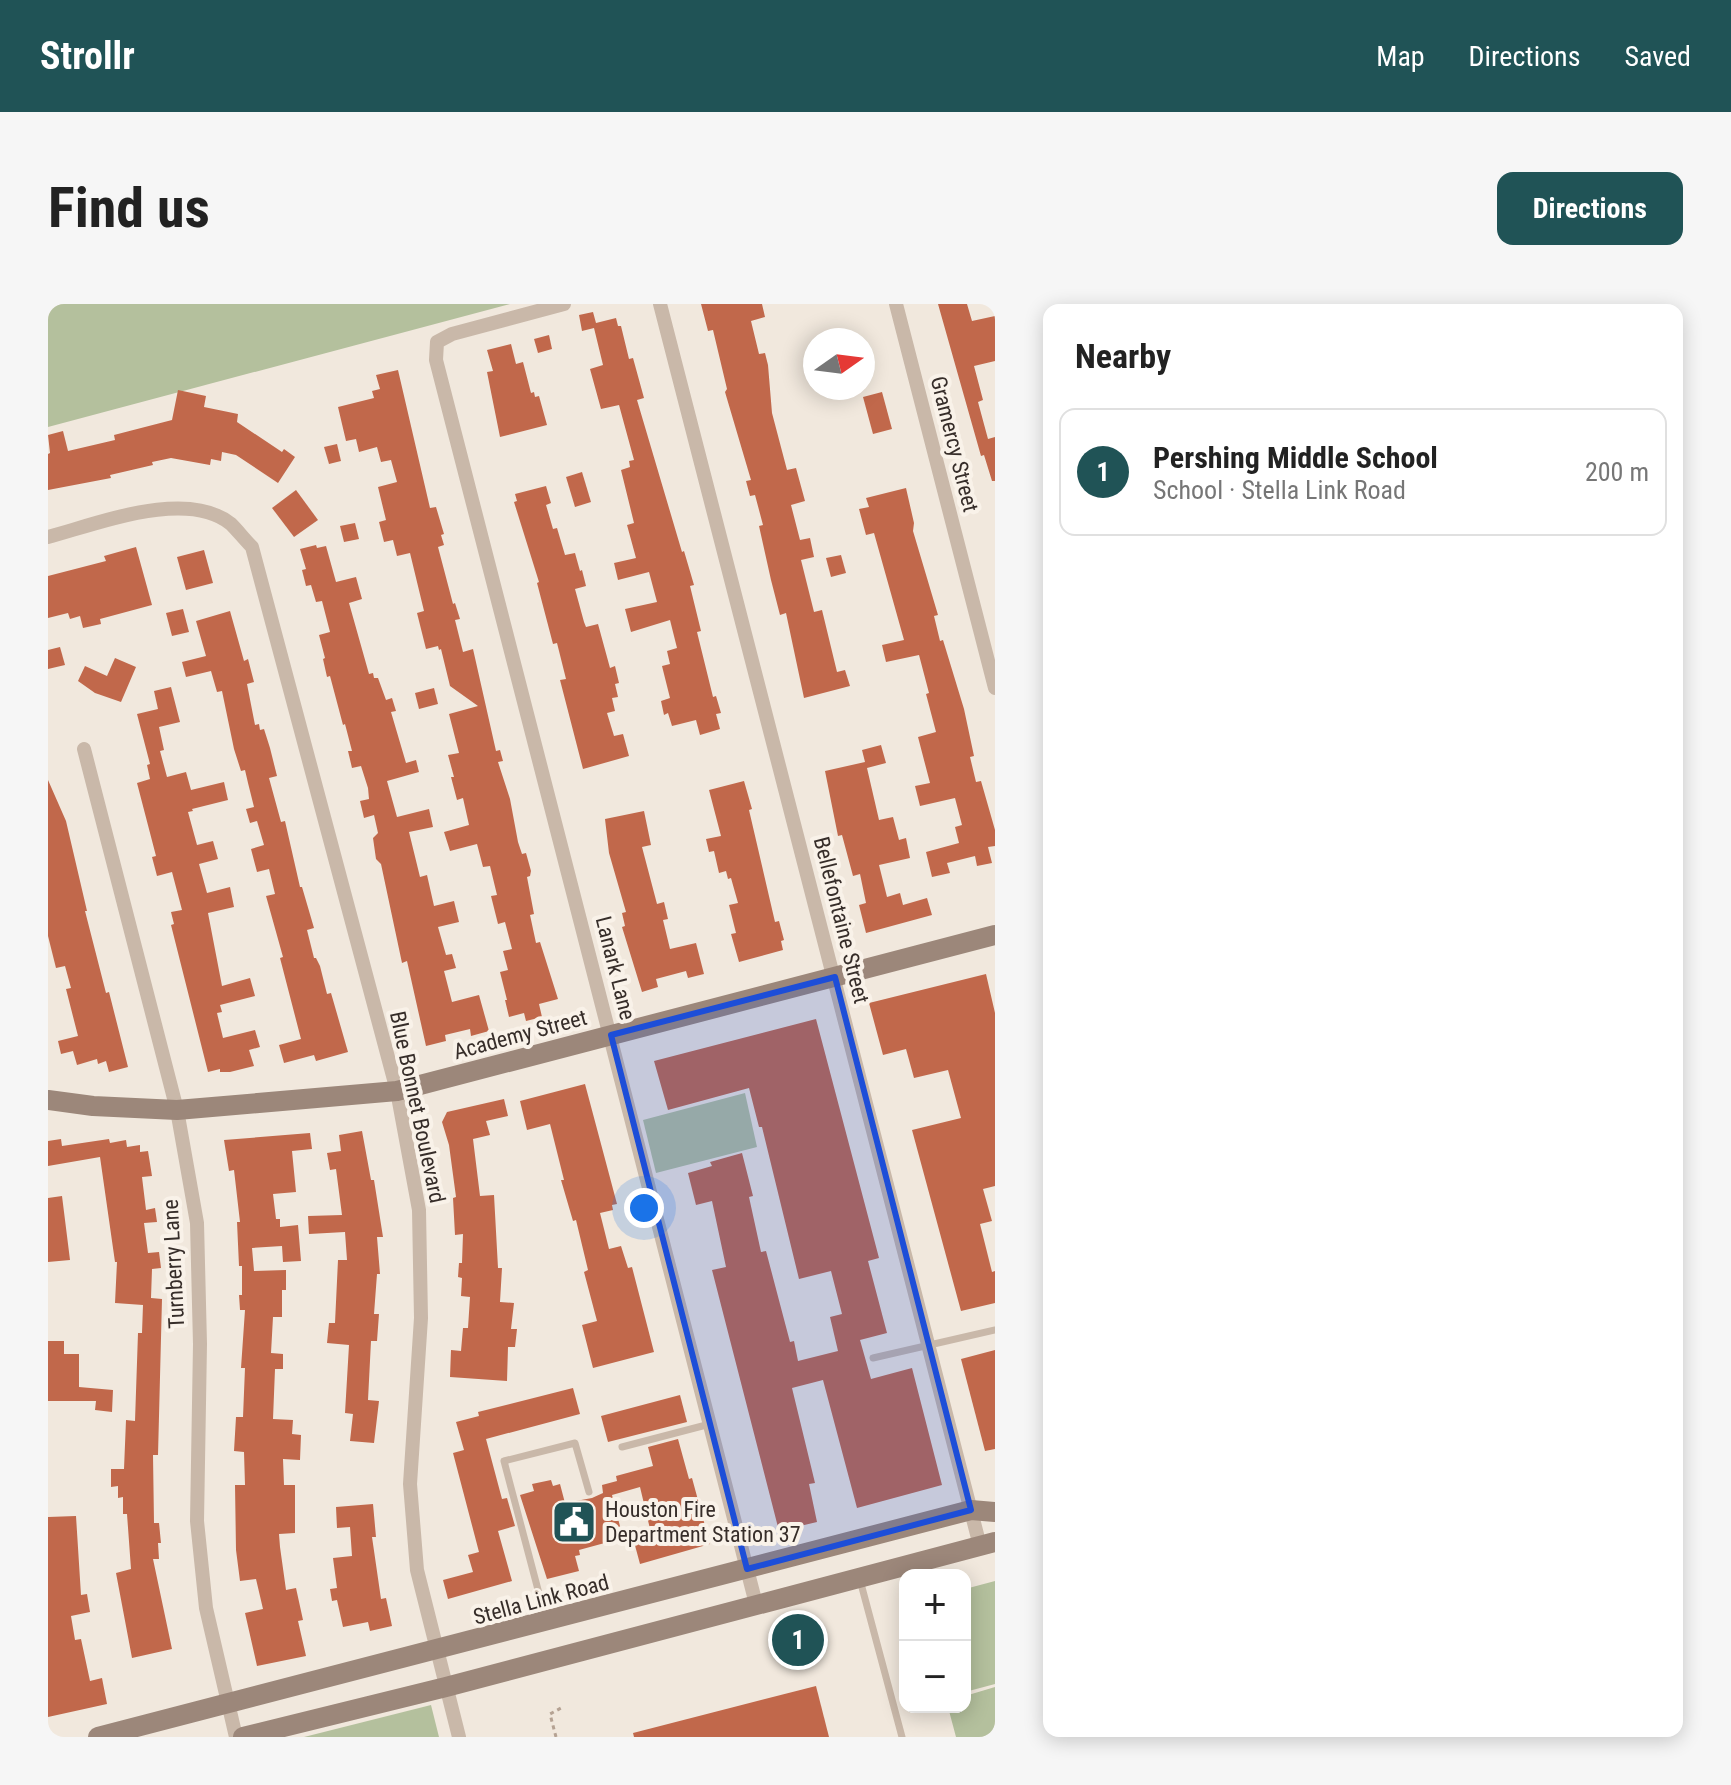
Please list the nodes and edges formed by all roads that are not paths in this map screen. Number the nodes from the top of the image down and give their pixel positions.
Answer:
1 (564, 304) edge
2 (660, 304) edge
3 (896, 304) edge
4 (48, 537) edge
5 (995, 688) edge
6 (84, 749) dead end
7 (995, 935) edge
8 (835, 977) junction
9 (611, 1035) junction
10 (397, 1091) junction
11 (48, 1100) edge
12 (177, 1110) junction
13 (995, 1330) edge
14 (928, 1345) junction
15 (873, 1358) dead end
16 (710, 1424) junction
17 (622, 1447) dead end
18 (589, 1492) dead end
19 (971, 1510) junction
20 (995, 1512) edge
21 (988, 1544) edge
22 (747, 1569) junction
23 (860, 1578) junction
24 (648, 1596) junction
25 (756, 1604) junction
26 (610, 1606) junction
27 (546, 1622) junction
28 (657, 1630) junction
29 (618, 1640) junction
30 (436, 1651) junction
31 (555, 1656) junction
32 (446, 1687) junction
33 (228, 1704) junction
34 (98, 1737) edge
35 (236, 1737) edge
36 (243, 1737) edge
37 (459, 1737) edge
38 (902, 1737) edge

1 - 9 street, Lanark Lane
2 - 8 street, Bellefontaine Street
3 - 5 street, Gramercy Street
4 - 10 street, Blue Bonnet Boulevard
6 - 12 street, Turnberry Lane
7 - 8 main road, Academy Street
8 - 9 main road, Academy Street
8 - 14 street, Bellefontaine Street
9 - 10 main road, Academy Street
9 - 16 street, Lanark Lane
10 - 12 main road, Academy Street
10 - 30 street, Blue Bonnet Boulevard
11 - 12 main road, Academy Street
12 - 33 street, Turnberry Lane
13 - 14 lane
14 - 15 lane
14 - 19 street, Bellefontaine Street
16 - 17 lane
16 - 22 street, Lanark Lane
18 - 27 lane
19 - 20 main road, Stella Link Road
19 - 21 street, Bellefontaine Street
19 - 22 main road, Stella Link Road
21 - 23 main road
22 - 24 main road, Stella Link Road
22 - 25 street, Lanark Lane
23 - 25 main road
23 - 38 lane
24 - 26 main road, Stella Link Road
24 - 28 main road
25 - 28 main road
26 - 27 main road, Stella Link Road
26 - 29 main road
27 - 30 main road, Stella Link Road
27 - 31 main road
28 - 29 main road
29 - 31 main road
30 - 32 street, Blue Bonnet Boulevard
30 - 33 main road, Stella Link Road
31 - 32 main road
32 - 36 main road
32 - 37 street, Blue Bonnet Boulevard
33 - 34 main road, Stella Link Road
33 - 35 street, Turnberry Lane

